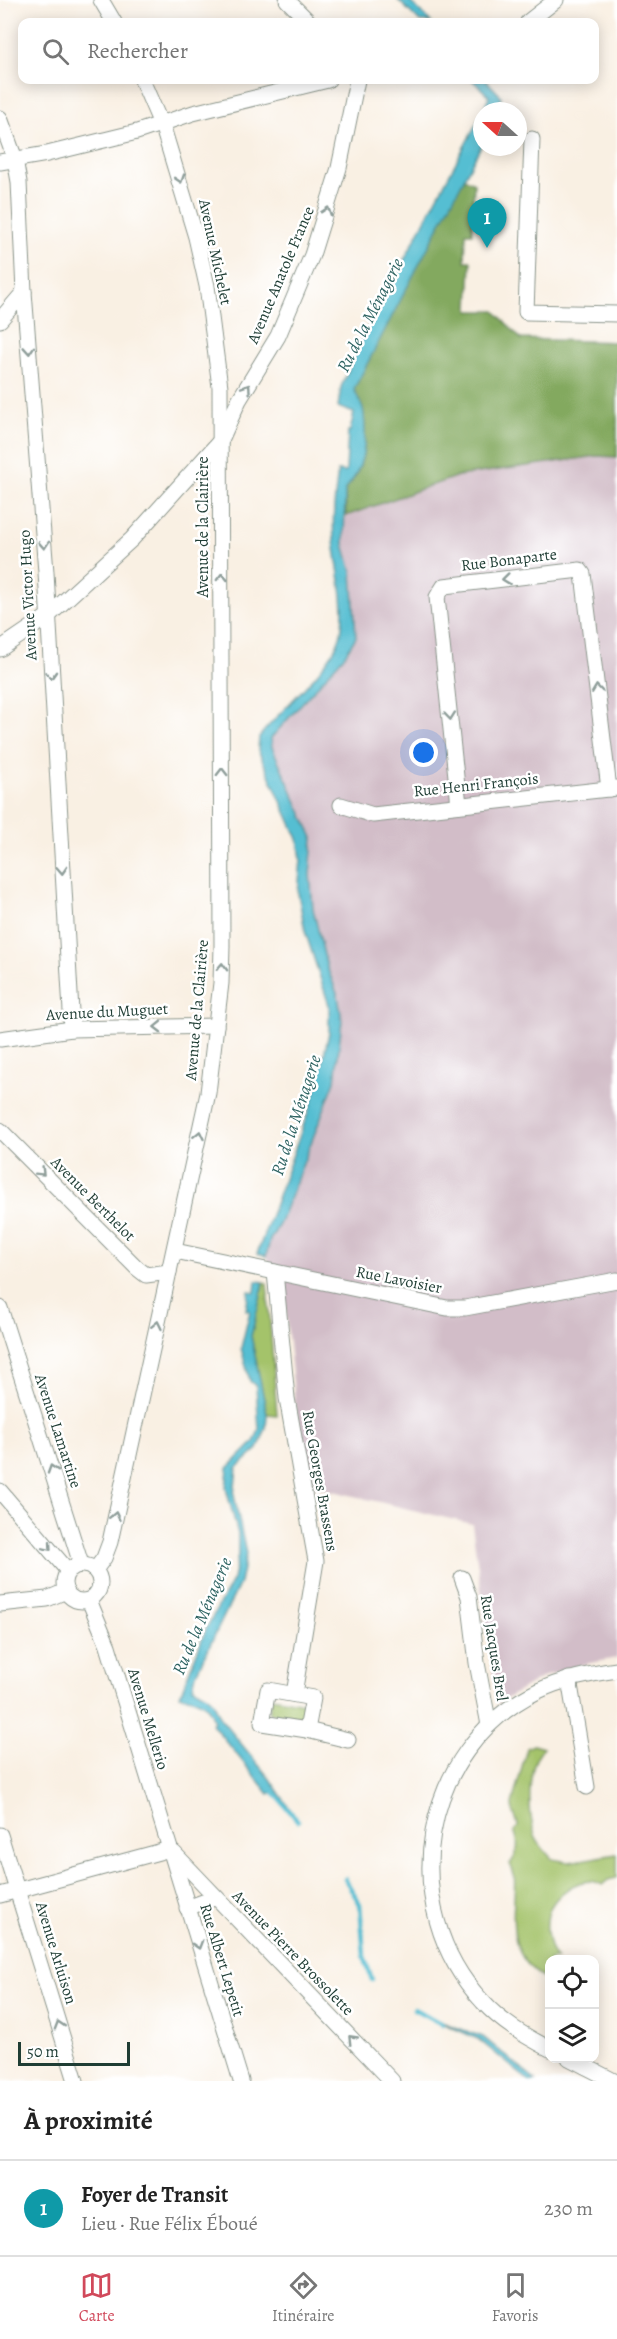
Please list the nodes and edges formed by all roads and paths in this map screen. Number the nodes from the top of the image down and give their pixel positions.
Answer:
1 (101, 0) edge
2 (286, 0) edge
3 (556, 0) edge
4 (112, 18) edge
5 (305, 18) edge
6 (533, 18) edge
7 (143, 84) edge
8 (312, 84) edge
9 (356, 84) edge
10 (0, 118) edge
11 (161, 123) junction
12 (532, 140) dead end
13 (8, 161) edge
14 (24, 292) junction
15 (617, 314) edge
16 (0, 320) edge
17 (221, 440) junction
18 (47, 617) junction
19 (0, 649) edge
20 (613, 788) edge
21 (341, 805) dead end
22 (459, 805) junction
23 (216, 1026) junction
24 (72, 1029) junction
25 (0, 1040) edge
26 (0, 1130) edge
27 (175, 1251) junction
28 (169, 1272) junction
29 (275, 1272) junction
30 (617, 1280) edge
31 (0, 1308) edge
32 (0, 1491) edge
33 (82, 1568) junction
34 (462, 1578) dead end
35 (66, 1591) junction
36 (89, 1600) junction
37 (0, 1604) edge
38 (617, 1670) edge
39 (569, 1679) junction
40 (294, 1694) junction
41 (489, 1725) junction
42 (307, 1730) junction
43 (348, 1740) dead end
44 (587, 1787) dead end
45 (0, 1835) edge
46 (170, 1849) junction
47 (18, 1890) junction
48 (0, 1895) edge
49 (214, 1898) junction
50 (187, 1908) junction
51 (545, 2047) edge
52 (579, 2063) edge
53 (76, 2081) edge
54 (241, 2081) edge
55 (392, 2081) edge
56 (614, 2081) edge

1 - 4 street
2 - 5 street
3 - 6 street
7 - 11 street, Avenue Michelet
8 - 11 street
17 -> 9 street, Avenue Anatole France
10 - 13 street, Avenue Victor Hugo
11 - 13 street
11 -> 17 street, Avenue Michelet
12 - 15 street
13 - 14 street, Avenue Victor Hugo
14 - 16 street
14 -> 18 street, Avenue Victor Hugo
17 - 18 street
23 -> 17 street, Avenue de la Clairière
18 - 19 street
18 -> 24 street, Avenue Victor Hugo
20 - 22 street, Rue Henri François
20 -> 22 street, Rue Bonaparte
21 - 22 street, Rue Henri François
23 -> 24 street, Avenue du Muguet
27 -> 23 street, Avenue de la Clairière
24 - 25 street, Avenue du Muguet
26 -> 28 street, Avenue Berthelot
27 - 28 street, Avenue de la Clairière
27 - 29 street, Rue Lavoisier
33 -> 28 street, Avenue de la Clairière
29 - 30 street, Rue Lavoisier
29 - 40 street, Rue Georges Brassens
33 -> 31 street, Avenue Lamartine
32 -> 33 street
33 - 35 street
33 - 36 street
34 - 41 street, Rue Jacques Brel
35 - 36 street
35 - 37 street
36 - 46 street, Avenue Mellerio
38 - 39 street
39 - 41 street
39 - 44 street
40 - 42 street
40 - 42 street
41 - 51 street
42 - 43 street
45 - 47 street, Avenue Arluison
46 - 47 street
46 - 49 street, Avenue Pierre Brossolette
46 - 50 street, Rue Albert Lepetit
47 - 48 street
53 -> 47 street, Avenue Arluison
49 - 50 street
55 -> 49 street, Avenue Pierre Brossolette
50 -> 54 street, Rue Albert Lepetit
52 - 56 street

